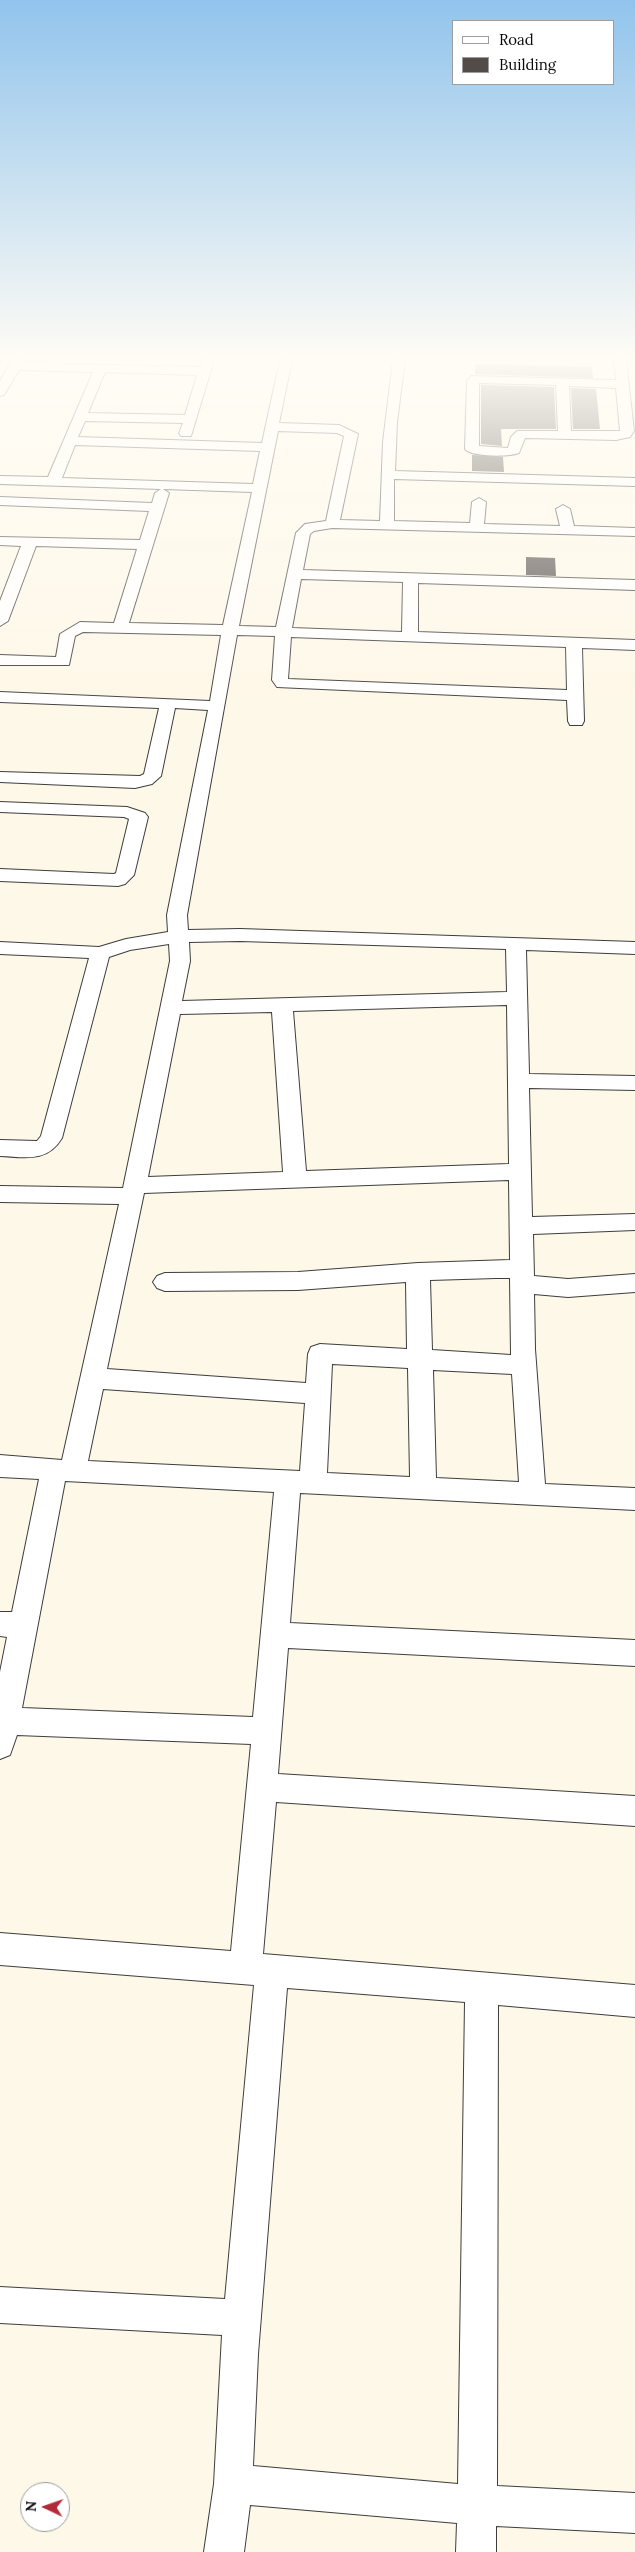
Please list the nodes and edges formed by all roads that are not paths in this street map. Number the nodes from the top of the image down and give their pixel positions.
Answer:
1 (54, 479) edge
2 (262, 479) edge
3 (341, 479) edge
4 (387, 479) edge
5 (532, 479) edge
6 (0, 480) edge
7 (53, 482) junction
8 (635, 482) edge
9 (164, 486) junction
10 (260, 488) junction
11 (0, 501) edge
12 (479, 502) dead end
13 (158, 506) junction
14 (563, 509) dead end
15 (332, 524) junction
16 (387, 525) junction
17 (477, 528) junction
18 (568, 530) junction
19 (635, 532) edge
20 (0, 541) edge
21 (30, 542) junction
22 (146, 545) junction
23 (293, 574) junction
24 (411, 578) junction
25 (635, 585) edge
26 (0, 621) edge
27 (120, 628) junction
28 (230, 630) junction
29 (283, 632) junction
30 (410, 637) junction
31 (574, 642) junction
32 (635, 645) edge
33 (0, 660) edge
34 (64, 662) junction
35 (576, 695) junction
36 (0, 697) edge
37 (57, 699) junction
38 (168, 703) junction
39 (217, 706) junction
40 (576, 721) dead end
41 (2, 782) edge
42 (0, 807) edge
43 (0, 875) edge
44 (179, 936) junction
45 (516, 943) junction
46 (0, 948) edge
47 (635, 948) edge
48 (100, 953) junction
49 (517, 998) junction
50 (282, 1005) junction
51 (171, 1008) junction
52 (518, 1081) junction
53 (635, 1083) edge
54 (0, 1148) edge
55 (520, 1172) junction
56 (295, 1180) junction
57 (133, 1191) junction
58 (0, 1194) edge
59 (635, 1222) edge
60 (521, 1226) junction
61 (418, 1272) junction
62 (522, 1277) junction
63 (165, 1282) dead end
64 (635, 1283) edge
65 (420, 1359) junction
66 (524, 1365) junction
67 (93, 1378) junction
68 (317, 1394) junction
69 (0, 1466) edge
70 (64, 1470) junction
71 (301, 1482) junction
72 (423, 1488) junction
73 (533, 1494) junction
74 (635, 1499) edge
75 (12, 1625) edge
76 (275, 1635) junction
77 (635, 1653) edge
78 (266, 1731) junction
79 (2, 1733) edge
80 (262, 1787) junction
81 (635, 1811) edge
82 (0, 1950) edge
83 (259, 1970) junction
84 (482, 1987) junction
85 (635, 2001) edge
86 (0, 2305) edge
87 (242, 2318) junction
88 (233, 2484) junction
89 (477, 2505) junction
90 (635, 2513) edge
91 (224, 2552) edge
92 (476, 2552) edge

1 - 7 street
2 - 10 street
3 - 15 street
4 - 16 street
5 - 8 street
6 - 7 street
7 - 9 street
9 - 10 street
9 - 13 street
10 - 28 street
11 - 13 street
12 - 17 street
13 - 22 street
14 - 18 street
15 - 16 street
15 - 23 street
16 - 17 street
17 - 18 street
18 - 19 street
20 - 21 street
21 - 22 street
21 - 26 street
22 - 27 street
23 - 24 street
23 - 29 street
24 - 25 street
24 - 30 street
27 - 28 street
27 - 34 street
28 - 29 street
28 - 39 street
29 - 30 street
29 - 35 street
30 - 31 street
31 - 32 street
31 - 35 street
33 - 34 street
34 - 37 street
35 - 40 street
36 - 37 street
37 - 38 street
38 - 39 street
38 - 41 street
39 - 44 street
42 - 43 street
44 - 45 street
44 - 48 street
44 - 51 street
45 - 47 street
45 - 49 street
46 - 48 street
48 - 54 street
49 - 50 street
49 - 52 street
50 - 51 street
50 - 56 street
51 - 57 street
52 - 53 street
52 - 55 street
55 - 56 street
55 - 60 street
56 - 57 street
57 - 58 street
57 - 67 street
59 - 60 street
60 - 62 street
61 - 62 street
61 - 63 street
61 - 65 street
62 - 64 street
62 - 66 street
65 - 66 street
65 - 68 street
65 - 72 street
66 - 73 street
67 - 68 street
67 - 70 street
68 - 71 street
69 - 70 street
70 - 71 street
70 - 75 street
71 - 72 street
71 - 76 street
72 - 73 street
73 - 74 street
75 - 79 street
76 - 77 street
76 - 78 street
78 - 79 street
78 - 80 street
80 - 81 street
80 - 83 street
82 - 83 street
83 - 84 street
83 - 87 street
84 - 85 street
84 - 89 street
86 - 87 street
87 - 88 street
88 - 89 street
88 - 91 street
89 - 90 street
89 - 92 street

